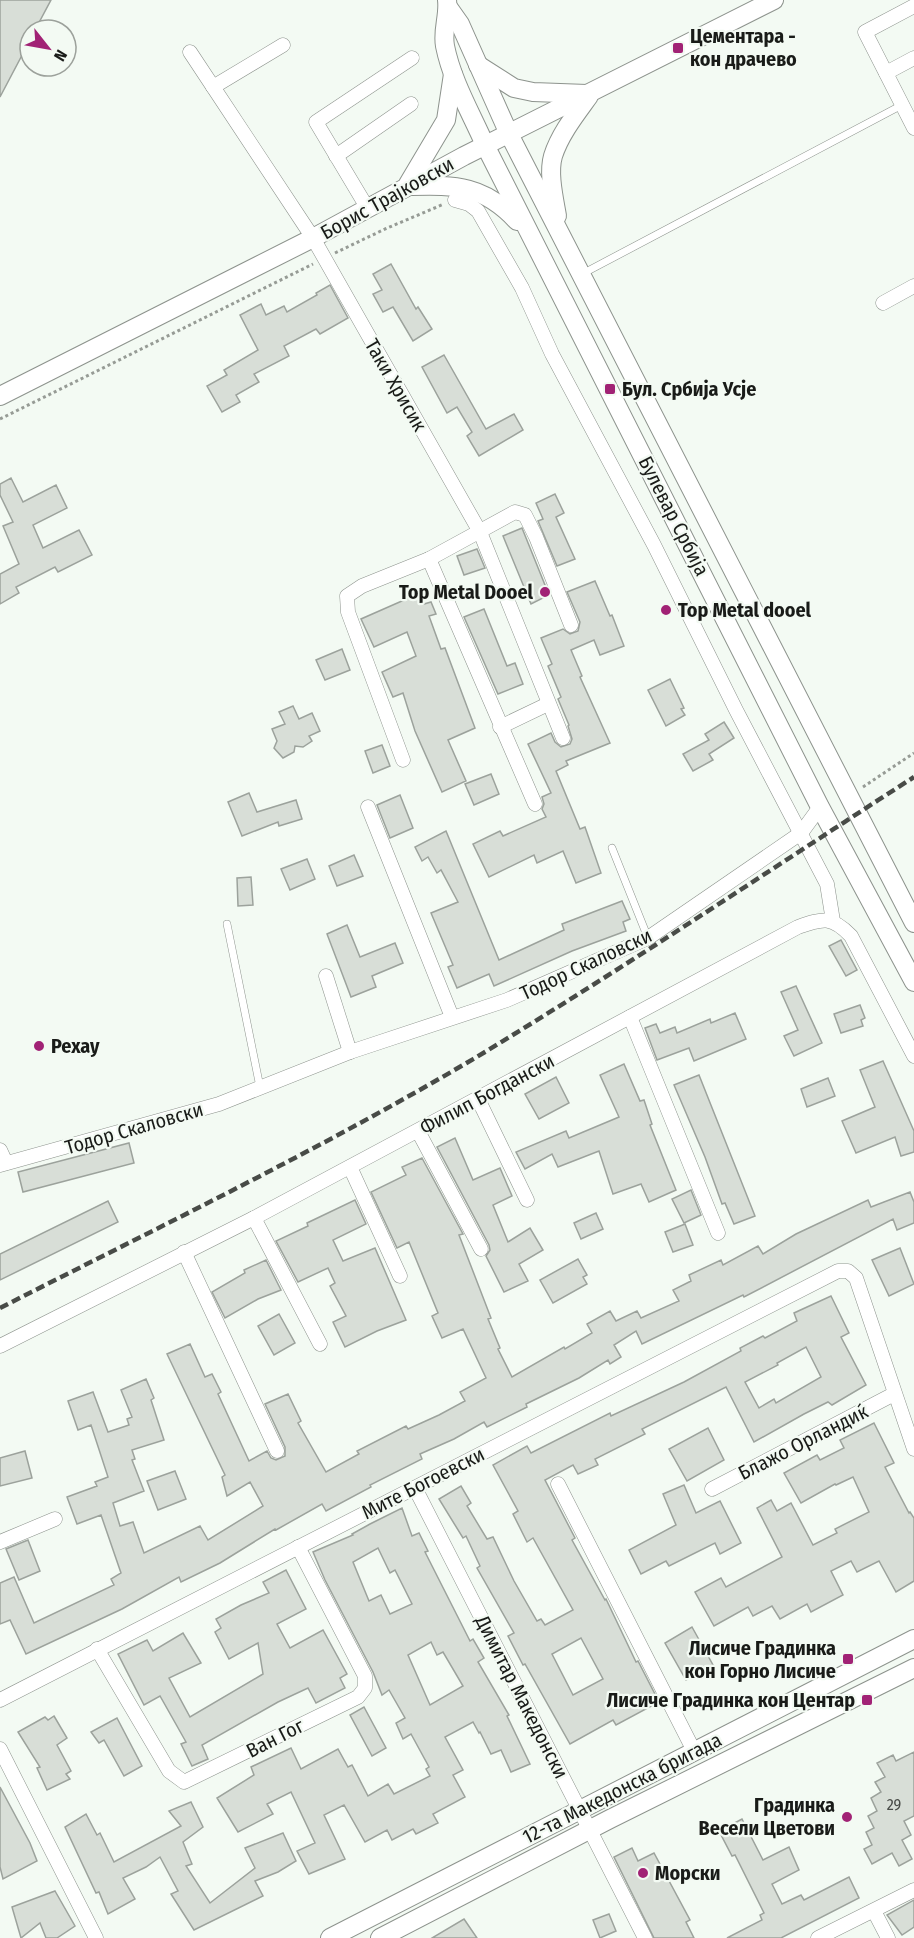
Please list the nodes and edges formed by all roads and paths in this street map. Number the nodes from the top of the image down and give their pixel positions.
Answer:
1 (744, 0) edge
2 (772, 0) edge
3 (447, 4) edge
4 (914, 6) edge
5 (728, 23) junction
6 (283, 45) dead end
7 (190, 52) dead end
8 (412, 58) dead end
9 (914, 58) edge
10 (476, 64) junction
11 (885, 73) junction
12 (453, 74) junction
13 (213, 87) junction
14 (590, 94) junction
15 (411, 104) dead end
16 (902, 105) junction
17 (914, 128) edge
18 (509, 134) junction
19 (485, 146) junction
20 (336, 156) junction
21 (406, 187) junction
22 (455, 201) joint
23 (368, 209) junction
24 (560, 232) junction
25 (532, 237) junction
26 (313, 238) junction
27 (324, 259) junction
28 (582, 274) junction
29 (914, 286) edge
30 (884, 303) dead end
31 (0, 396) edge
32 (0, 419) edge
33 (480, 532) junction
34 (429, 559) junction
35 (571, 626) dead end
36 (548, 704) junction
37 (500, 727) junction
38 (562, 738) dead end
39 (914, 753) edge
40 (403, 760) dead end
41 (849, 797) junction
42 (535, 804) dead end
43 (368, 807) dead end
44 (820, 807) junction
45 (801, 833) junction
46 (612, 848) dead end
47 (833, 921) junction
48 (914, 923) edge
49 (227, 924) dead end
50 (648, 938) junction
51 (326, 976) dead end
52 (914, 982) edge
53 (452, 1017) junction
54 (630, 1017) junction
55 (350, 1052) junction
56 (914, 1056) edge
57 (260, 1087) junction
58 (478, 1099) junction
59 (418, 1131) junction
60 (0, 1150) edge
61 (3, 1164) edge
62 (350, 1167) junction
63 (527, 1200) dead end
64 (254, 1218) junction
65 (718, 1233) dead end
66 (481, 1249) dead end
67 (184, 1252) junction
68 (400, 1276) dead end
69 (320, 1344) dead end
70 (0, 1346) edge
71 (894, 1394) junction
72 (914, 1449) edge
73 (277, 1451) dead end
74 (558, 1485) dead end
75 (415, 1488) junction
76 (712, 1489) dead end
77 (55, 1519) dead end
78 (0, 1542) edge
79 (298, 1546) junction
80 (914, 1639) edge
81 (97, 1649) junction
82 (914, 1668) edge
83 (0, 1700) edge
84 (0, 1749) edge
85 (694, 1751) junction
86 (580, 1809) junction
87 (591, 1830) junction
88 (914, 1890) edge
89 (874, 1911) junction
90 (96, 1938) edge
91 (330, 1938) edge
92 (380, 1938) edge
93 (645, 1938) edge
94 (818, 1938) edge
95 (888, 1938) edge

1 - 5 street
2 - 5 street, Борис Трајковски
3 - 10 street, Булевар Србија
3 - 12 street
4 - 11 street
5 - 14 street, Борис Трајковски
6 - 13 street
7 - 13 street, Таки Хрисик
8 - 20 street
9 - 11 street
10 - 14 street
10 - 18 street, Булевар Србија
11 - 16 street
12 - 19 street, Булевар Србија
12 - 21 street
13 - 26 street, Таки Хрисик
14 - 18 street, Борис Трајковски
14 - 24 street
15 - 20 street
16 - 17 street
16 - 28 lane
18 - 19 street, Борис Трајковски
18 - 24 street, Булевар Србија
19 - 21 street, Борис Трајковски
19 - 25 street, Булевар Србија
20 - 23 street
21 - 23 street, Борис Трајковски
21 - 25 street
22 - 27 path
22 - 45 street
23 - 26 street, Борис Трајковски
24 - 28 street, Булевар Србија
25 - 44 street, Булевар Србија
26 - 27 street, Таки Хрисик
26 - 31 street, Борис Трајковски
27 - 32 path
27 - 33 street, Таки Хрисик
28 - 41 street, Булевар Србија
29 - 30 street
33 - 34 street
33 - 35 street
33 - 36 street, Таки Хрисик
34 - 37 street
34 - 40 street
36 - 37 street
36 - 38 street, Таки Хрисик
37 - 42 street
39 - 41 path
41 - 48 street, Булевар Србија
43 - 53 street
44 - 45 street, Тодор Скаловски
44 - 52 street, Булевар Србија
45 - 47 street
45 - 50 street, Тодор Скаловски
46 - 50 lane
47 - 54 street, Филип Богдански
47 - 56 street
49 - 57 lane
50 - 53 street, Тодор Скаловски
51 - 55 street
53 - 55 street, Тодор Скаловски
54 - 58 street, Филип Богдански
54 - 65 street
55 - 57 street, Тодор Скаловски
57 - 61 street, Тодор Скаловски
58 - 59 street, Филип Богдански
58 - 63 street
59 - 62 street, Филип Богдански
59 - 66 street
60 - 61 street, Тодор Скаловски
62 - 64 street, Филип Богдански
62 - 68 street
64 - 67 street, Филип Богдански
64 - 69 street
67 - 70 street, Филип Богдански
67 - 73 street
71 - 72 street
71 - 75 street, Мите Богоевски
71 - 76 street, Блажо Орландиќ
74 - 85 street
75 - 79 street, Мите Богоевски
75 - 86 street, Димитар Македонски
77 - 78 street
79 - 81 street, Мите Богоевски
79 - 81 street, Ван Гог
80 - 85 street, 12-та Македонска бригада
81 - 83 street, Мите Богоевски
82 - 87 street, 12-та Македонска бригада
84 - 90 street
85 - 86 street, 12-та Македонска бригада
86 - 87 street, Димитар Македонски
86 - 91 street, 12-та Македонска бригада
87 - 92 street, 12-та Македонска бригада
87 - 93 street, Димитар Македонски
88 - 89 street
89 - 94 street
89 - 95 street

